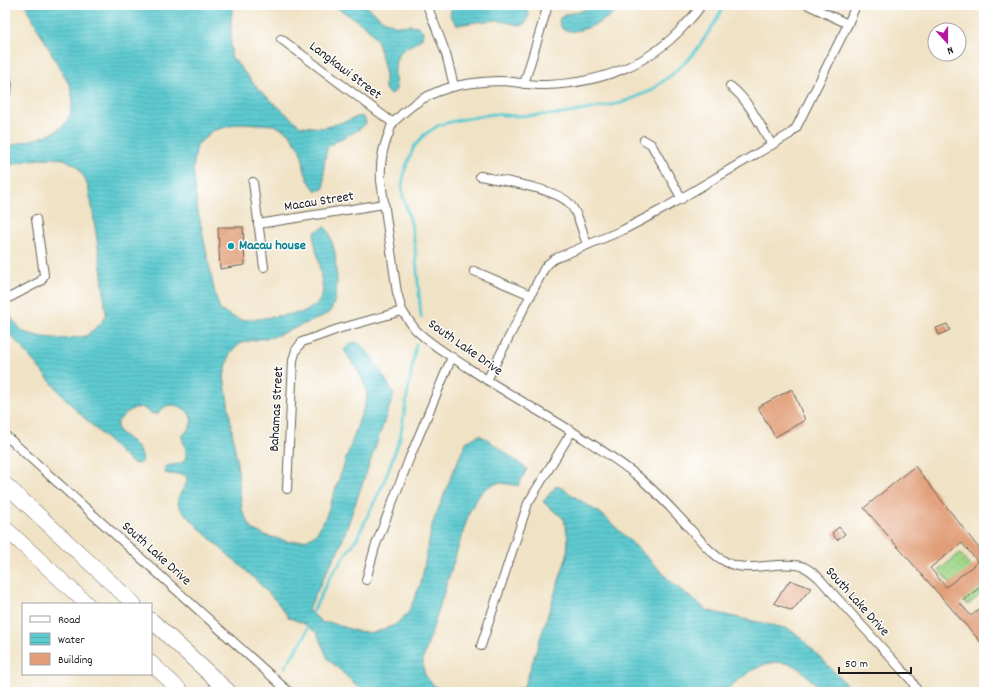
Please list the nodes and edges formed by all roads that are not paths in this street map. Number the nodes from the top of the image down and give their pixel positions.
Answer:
1 (427, 5) edge
2 (548, 5) edge
3 (701, 5) edge
4 (808, 5) edge
5 (856, 5) edge
6 (848, 24) junction
7 (281, 39) dead end
8 (5, 75) edge
9 (524, 84) junction
10 (454, 86) junction
11 (730, 86) dead end
12 (5, 94) edge
13 (393, 123) junction
14 (644, 140) dead end
15 (772, 145) junction
16 (480, 176) dead end
17 (253, 182) dead end
18 (682, 199) junction
19 (384, 204) junction
20 (36, 219) dead end
21 (258, 224) junction
22 (587, 245) junction
23 (264, 267) dead end
24 (474, 271) dead end
25 (531, 294) junction
26 (5, 300) edge
27 (402, 310) junction
28 (452, 357) junction
29 (487, 380) junction
30 (572, 431) junction
31 (5, 435) edge
32 (5, 484) edge
33 (286, 489) dead end
34 (5, 528) edge
35 (366, 580) dead end
36 (86, 603) edge
37 (133, 603) edge
38 (152, 621) edge
39 (481, 646) dead end
40 (152, 664) edge
41 (182, 692) edge
42 (229, 692) edge
43 (289, 692) edge
44 (918, 692) edge

1 - 10 street
2 - 9 street
3 - 9 street, South Lake Drive
4 - 6 street
5 - 6 street
6 - 15 street
7 - 13 street, Langkawi Street
8 - 12 street
9 - 10 street, South Lake Drive
10 - 13 street, South Lake Drive
11 - 15 street
13 - 19 street, South Lake Drive
14 - 18 street
15 - 18 street
16 - 22 street
17 - 21 street
18 - 22 street
19 - 21 street, Macau Street
19 - 27 street, South Lake Drive
20 - 26 street
21 - 23 street
22 - 25 street
24 - 25 street
25 - 29 street
27 - 28 street, South Lake Drive
27 - 33 street, Bahamas Street
28 - 29 street, South Lake Drive
28 - 35 street
29 - 30 street, South Lake Drive
30 - 39 street
30 - 44 street, South Lake Drive
31 - 43 street, South Lake Drive
32 - 37 highway
34 - 36 highway
38 - 42 highway
40 - 41 highway

